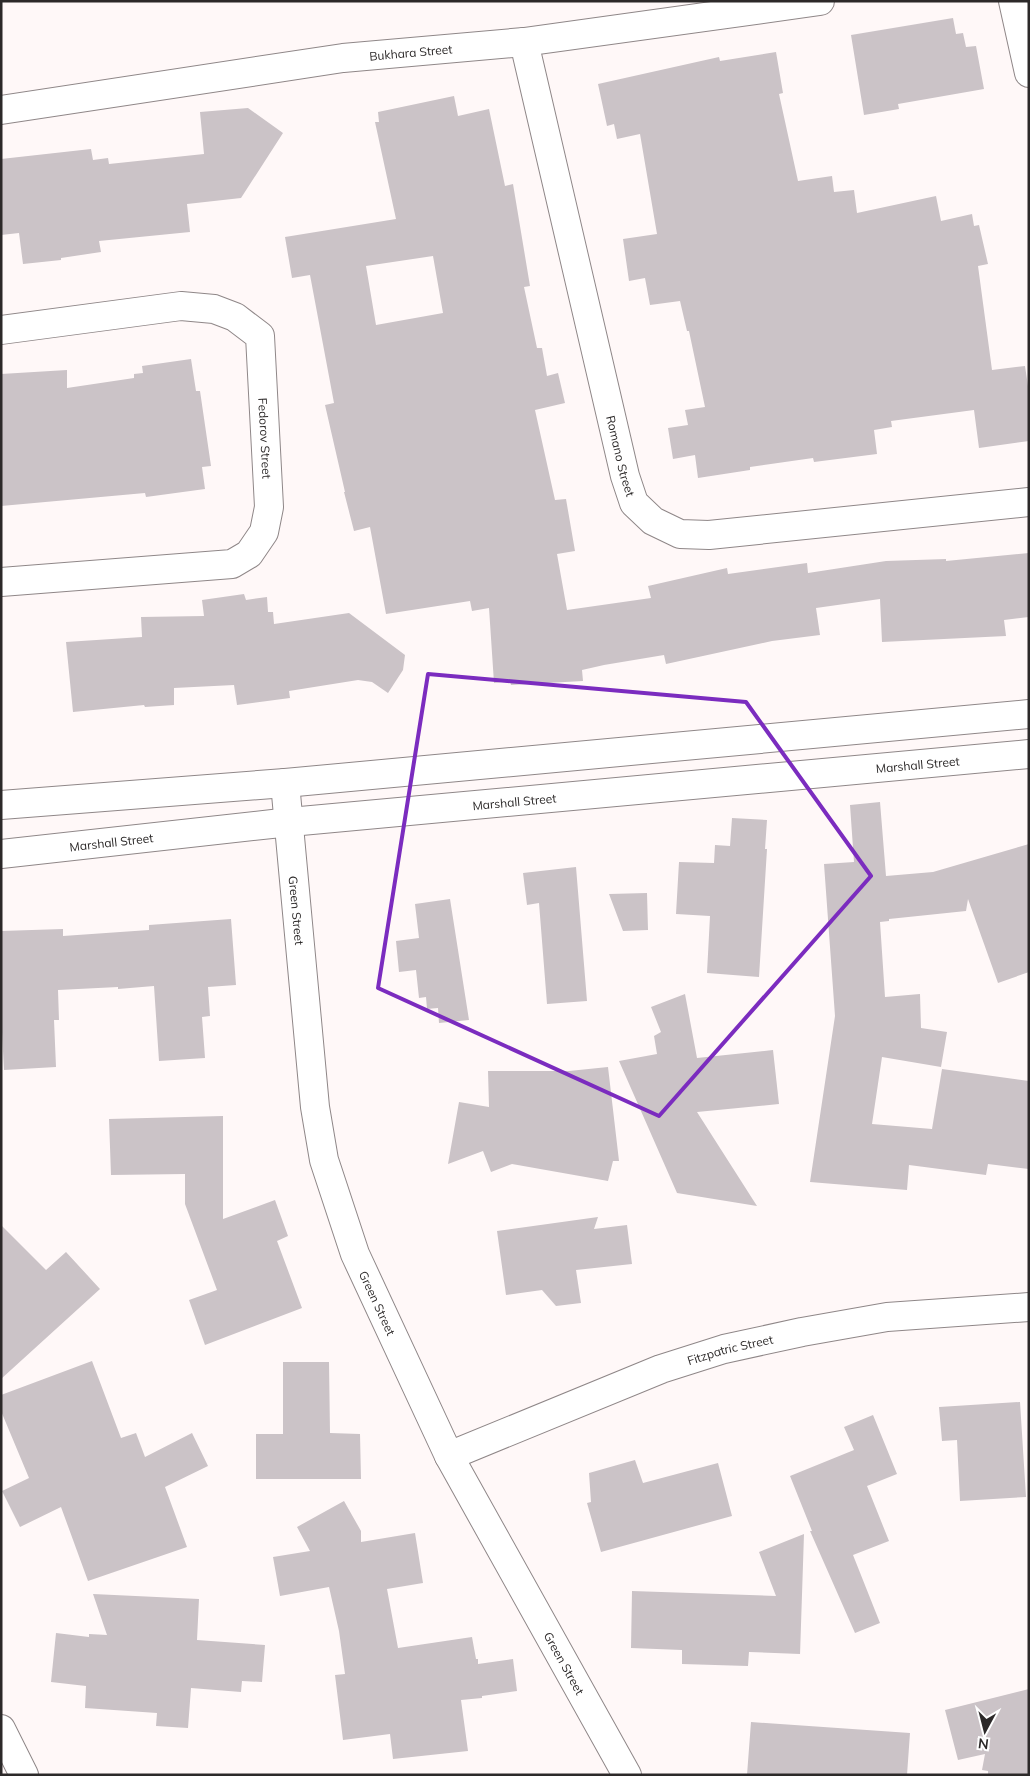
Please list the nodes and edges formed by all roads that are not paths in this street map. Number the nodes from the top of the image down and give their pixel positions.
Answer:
1 (820, 1) edge
2 (1013, 1) edge
3 (524, 42) junction
4 (1029, 73) edge
5 (1, 110) edge
6 (1, 330) edge
7 (1029, 502) edge
8 (1, 582) edge
9 (1029, 714) edge
10 (1029, 754) edge
11 (285, 783) junction
12 (1, 805) edge
13 (290, 822) junction
14 (1, 854) edge
15 (1029, 1307) edge
16 (449, 1456) junction
17 (1, 1729) edge
18 (24, 1775) edge
19 (627, 1775) edge

1 - 3 street, Bukhara Street
2 - 4 street
3 - 5 street, Bukhara Street
3 - 7 street, Romano Street
6 - 8 street, Fedorov Street
9 - 11 street
10 - 13 street, Marshall Street
11 - 12 street
11 - 13 street, Green Street
13 - 14 street, Marshall Street
13 - 16 street, Green Street
15 - 16 street, Fitzpatric Street
16 - 19 street, Green Street
17 - 18 street

